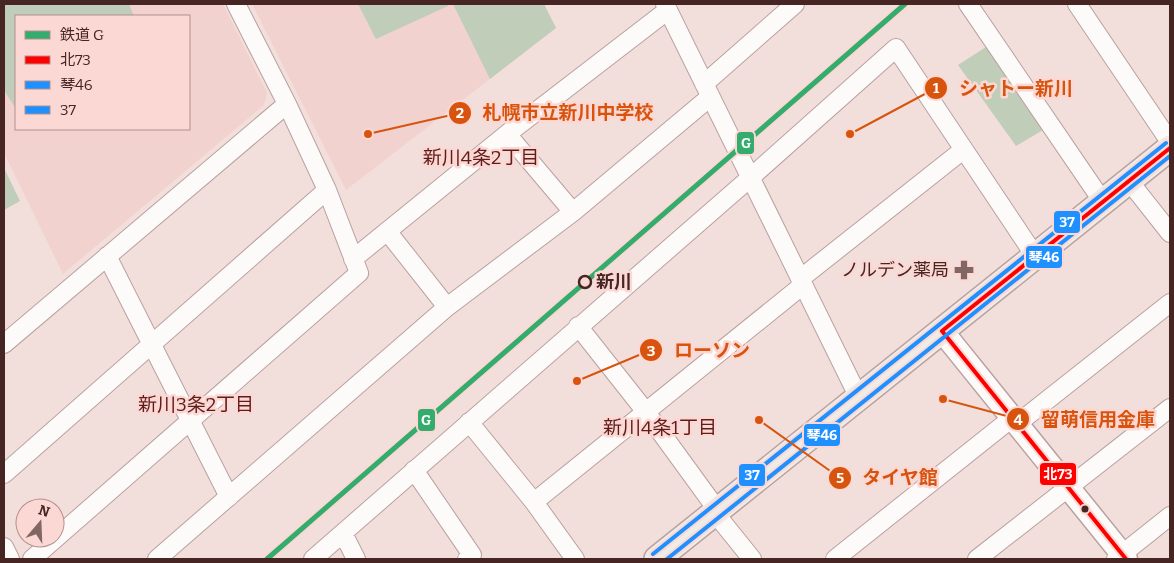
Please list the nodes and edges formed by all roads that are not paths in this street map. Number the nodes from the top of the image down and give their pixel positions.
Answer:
1 (236, 4) edge
2 (795, 4) edge
3 (968, 4) edge
4 (1077, 4) edge
5 (666, 7) edge
6 (707, 90) junction
7 (286, 104) junction
8 (507, 134) junction
9 (1170, 142) edge
10 (1170, 148) edge
11 (963, 150) junction
12 (750, 178) junction
13 (1129, 181) junction
14 (327, 190) junction
15 (1103, 202) junction
16 (573, 212) junction
17 (387, 231) junction
18 (1170, 233) edge
19 (107, 256) junction
20 (1035, 256) junction
21 (353, 259) junction
22 (802, 282) junction
23 (1170, 302) edge
24 (448, 307) junction
25 (578, 326) junction
26 (942, 331) junction
27 (152, 343) junction
28 (4, 344) edge
29 (859, 398) junction
30 (1170, 408) edge
31 (646, 412) junction
32 (190, 420) junction
33 (1014, 421) junction
34 (469, 422) junction
35 (414, 470) junction
36 (4, 474) edge
37 (1068, 488) junction
38 (229, 497) junction
39 (534, 502) junction
40 (716, 512) junction
41 (1170, 516) edge
42 (343, 533) junction
43 (4, 546) edge
44 (1122, 558) edge
45 (10, 559) edge
46 (32, 559) edge
47 (157, 559) edge
48 (313, 559) edge
49 (356, 559) edge
50 (467, 559) edge
51 (575, 559) edge
52 (657, 559) edge
53 (752, 559) edge
54 (835, 559) edge
55 (977, 559) edge

1 - 7 street
2 - 6 street
3 - 15 street
4 - 9 street
5 - 6 street
5 - 8 street
6 - 12 street
6 - 16 street
7 - 14 street
7 - 19 street
8 - 16 street
8 - 17 street
10 - 13 main road
11 - 12 street
11 - 20 street
11 - 22 street
12 - 22 street
12 - 25 street
13 - 15 main road
13 - 18 street
14 - 21 street
14 - 27 street
15 - 20 main road
16 - 24 street
17 - 21 street
17 - 24 street
19 - 27 street
19 - 28 street
20 - 26 main road
21 - 32 street
22 - 29 street
22 - 31 street
23 - 33 street
24 - 38 street
25 - 31 street
25 - 34 street
26 - 29 main road
26 - 33 street
27 - 32 street
27 - 36 street
29 - 40 main road
30 - 37 street
31 - 39 street
31 - 40 street
32 - 38 street
32 - 46 street
33 - 37 street
33 - 54 street
34 - 35 street
34 - 39 street
35 - 42 street
35 - 50 street
37 - 44 street
37 - 55 street
38 - 47 street
39 - 51 street
40 - 52 main road
40 - 53 street
41 - 44 street
42 - 48 street
42 - 49 street
43 - 45 street

